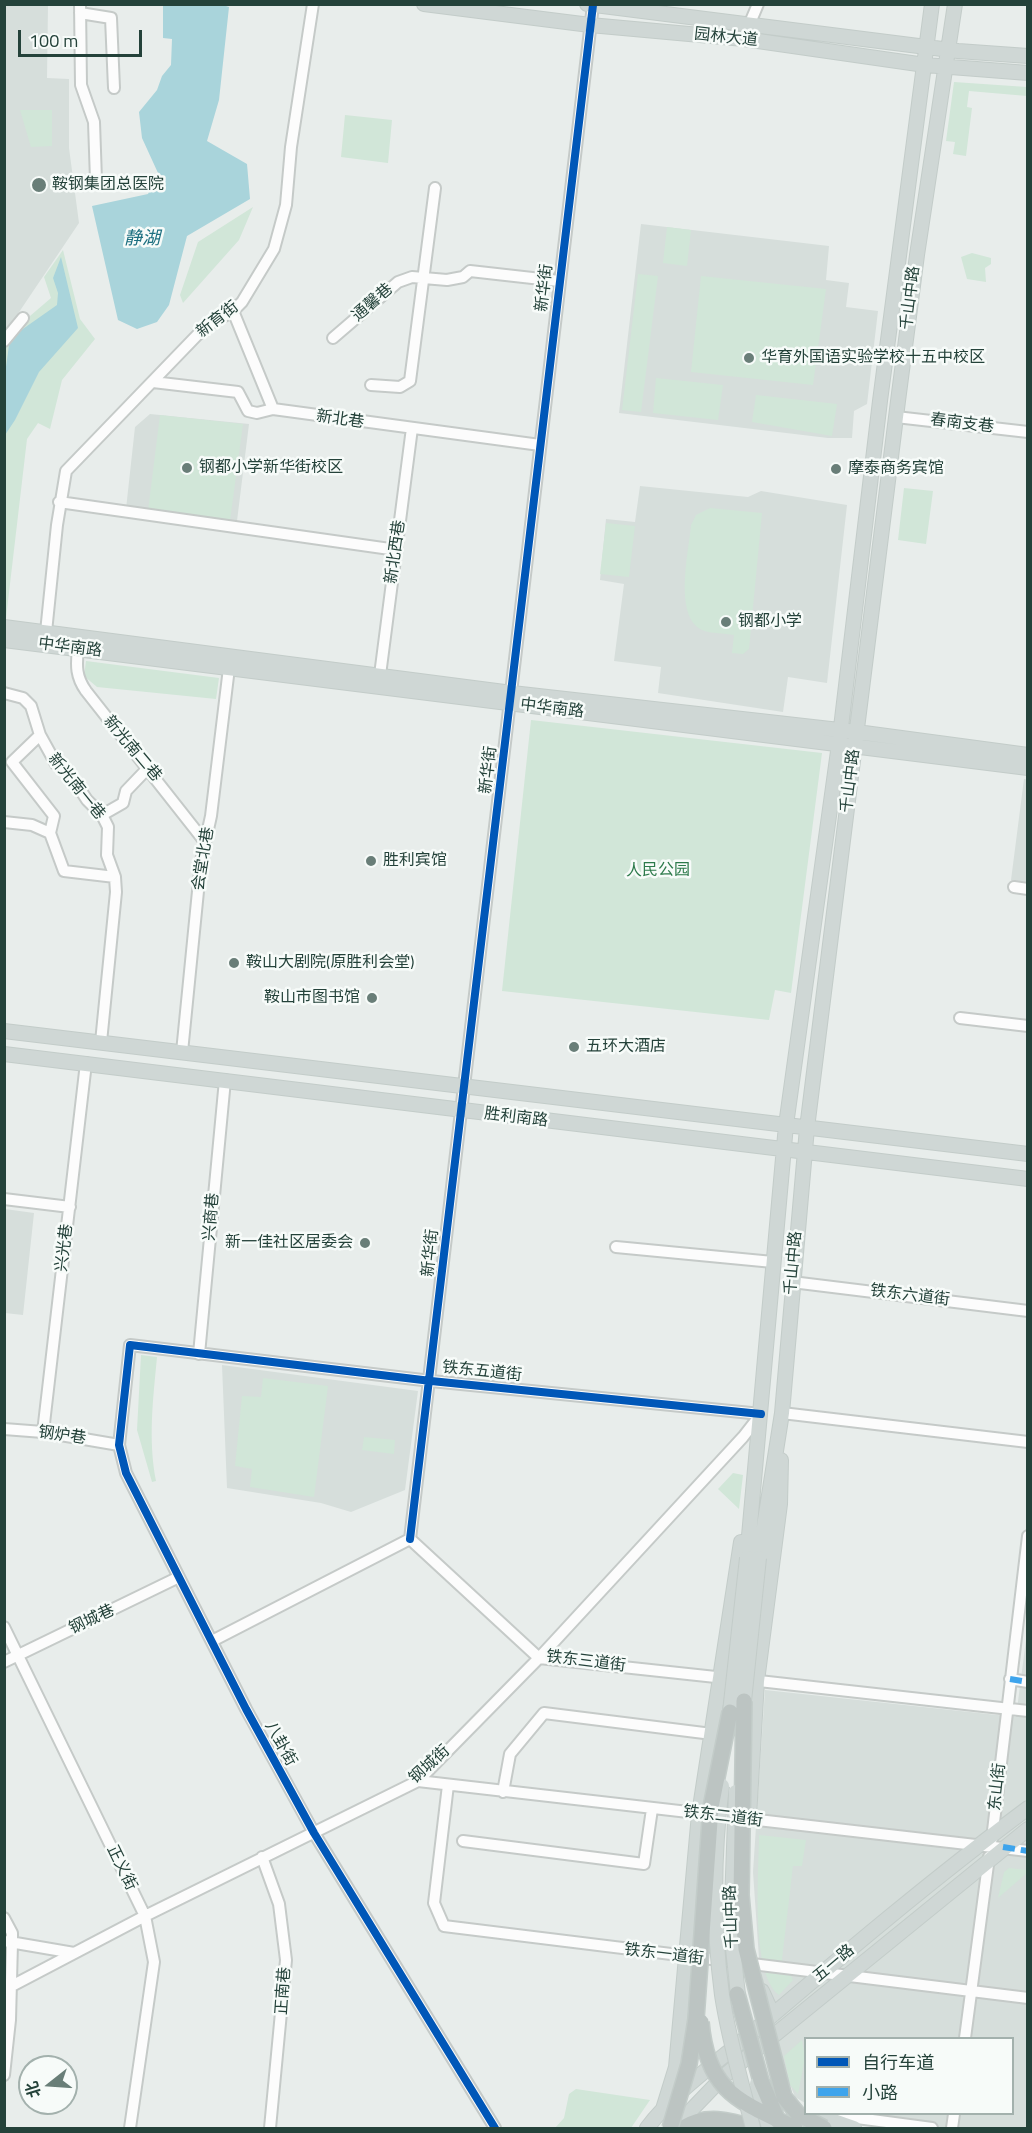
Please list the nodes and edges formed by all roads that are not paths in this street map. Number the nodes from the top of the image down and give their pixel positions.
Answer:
1 (313, 4) edge
2 (424, 4) edge
3 (587, 4) edge
4 (758, 4) edge
5 (932, 4) edge
6 (956, 4) edge
7 (593, 5) edge
8 (80, 9) edge
9 (750, 23) junction
10 (590, 25) junction
11 (927, 47) junction
12 (949, 50) junction
13 (1028, 56) edge
14 (925, 65) junction
15 (945, 67) junction
16 (1028, 73) edge
17 (114, 88) dead end
18 (96, 180) dead end
19 (435, 188) dead end
20 (423, 279) junction
21 (559, 281) junction
22 (233, 311) junction
23 (23, 318) dead end
24 (333, 338) dead end
25 (4, 341) edge
26 (153, 382) junction
27 (372, 385) dead end
28 (273, 409) junction
29 (896, 417) junction
30 (412, 429) junction
31 (1028, 432) edge
32 (540, 445) junction
33 (59, 502) junction
34 (397, 550) junction
35 (4, 627) edge
36 (46, 632) junction
37 (4, 639) edge
38 (78, 649) junction
39 (229, 668) junction
40 (380, 675) junction
41 (4, 693) edge
42 (511, 698) junction
43 (858, 732) junction
44 (40, 735) junction
45 (840, 737) junction
46 (855, 746) junction
47 (1028, 755) edge
48 (148, 768) junction
49 (1028, 768) edge
50 (102, 815) junction
51 (4, 822) edge
52 (50, 832) junction
53 (205, 842) junction
54 (115, 877) junction
55 (1014, 887) dead end
56 (1028, 889) edge
57 (960, 1018) dead end
58 (1028, 1026) edge
59 (4, 1031) edge
60 (101, 1042) junction
61 (182, 1052) junction
62 (4, 1054) edge
63 (86, 1063) junction
64 (225, 1080) junction
65 (464, 1086) junction
66 (460, 1111) junction
67 (786, 1125) junction
68 (807, 1128) junction
69 (783, 1149) junction
70 (806, 1151) junction
71 (1028, 1154) edge
72 (1028, 1179) edge
73 (4, 1199) edge
74 (70, 1207) junction
75 (616, 1247) dead end
76 (773, 1262) junction
77 (792, 1282) junction
78 (1028, 1311) edge
79 (130, 1345) joint
80 (200, 1354) junction
81 (431, 1381) junction
82 (782, 1413) junction
83 (761, 1414) junction
84 (4, 1429) edge
85 (42, 1432) junction
86 (1028, 1442) edge
87 (119, 1444) junction
88 (1028, 1536) edge
89 (410, 1539) junction
90 (753, 1558) junction
91 (179, 1577) junction
92 (4, 1627) edge
93 (212, 1641) junction
94 (18, 1655) junction
95 (539, 1658) junction
96 (4, 1662) edge
97 (720, 1677) junction
98 (1010, 1679) junction
99 (757, 1681) junction
100 (1028, 1682) edge
101 (744, 1701) junction
102 (1007, 1708) junction
103 (1028, 1711) edge
104 (730, 1712) junction
105 (712, 1734) junction
106 (418, 1781) junction
107 (447, 1785) junction
108 (503, 1792) junction
109 (1028, 1808) edge
110 (652, 1809) junction
111 (699, 1814) junction
112 (749, 1819) junction
113 (1028, 1829) edge
114 (314, 1833) junction
115 (463, 1841) dead end
116 (991, 1846) junction
117 (1028, 1851) edge
118 (262, 1857) junction
119 (145, 1916) junction
120 (4, 1918) edge
121 (8, 1942) edge
122 (74, 1953) junction
123 (688, 1958) junction
124 (755, 1965) junction
125 (823, 1974) junction
126 (844, 1977) junction
127 (698, 1983) junction
128 (8, 1988) edge
129 (972, 1991) junction
130 (737, 1994) junction
131 (1028, 1998) edge
132 (773, 2014) junction
133 (785, 2026) junction
134 (965, 2037) edge
135 (4, 2075) edge
136 (800, 2105) edge
137 (663, 2109) junction
138 (820, 2120) edge
139 (130, 2128) edge
140 (270, 2128) edge
141 (495, 2128) edge
142 (647, 2128) edge
143 (672, 2128) edge
144 (683, 2128) edge
145 (753, 2128) edge
146 (769, 2128) edge
147 (782, 2128) edge
148 (795, 2128) edge
149 (854, 2128) edge
150 (932, 2128) edge

1 - 22 street, 新育街
2 - 10 main road, 园林大道
3 - 7 main road, 园林大道
4 - 9 street
5 - 11 main road, 千山中路
6 - 12 main road, 千山中路
7 - 9 main road, 园林大道
7 - 10 street, 新华街
8 - 17 street
8 - 18 street
9 - 11 main road, 园林大道
10 - 14 main road, 园林大道
10 - 21 street, 新华街
11 - 12 main road, 园林大道
11 - 14 main road, 千山中路
12 - 13 main road, 园林大道
12 - 15 main road, 千山中路
14 - 15 main road, 园林大道
14 - 45 main road, 千山中路
15 - 16 main road, 园林大道
15 - 29 main road, 千山中路
19 - 20 street
20 - 21 street, 通馨巷
20 - 24 street, 通馨巷
20 - 27 street
21 - 32 street, 新华街
22 - 26 street, 新育街
22 - 28 street
23 - 25 street
26 - 28 street, 新北巷
26 - 33 street, 新育街
28 - 30 street, 新北巷
29 - 31 street, 春南支巷
29 - 43 main road, 千山中路
30 - 32 street, 新北巷
30 - 34 street, 新北西巷
32 - 42 street, 新华街
33 - 34 street
33 - 36 street, 新育街
34 - 40 street, 新北西巷
35 - 36 main road
36 - 40 main road
37 - 38 main road, 中华南路
38 - 39 main road, 中华南路
38 - 48 street, 新光南二巷
39 - 42 main road, 中华南路
39 - 53 street, 会堂北巷
40 - 42 main road
41 - 44 street, 新光南一巷
42 - 45 main road
42 - 65 street, 新华街
43 - 45 main road
43 - 46 main road, 千山中路
43 - 47 main road
44 - 50 street, 新光南一巷
44 - 52 street
45 - 46 main road
45 - 67 main road, 千山中路
46 - 49 main road
46 - 68 main road, 千山中路
48 - 50 street
48 - 53 street, 新光南二巷
50 - 54 street, 新光南一巷
51 - 52 street
52 - 54 street
53 - 61 street, 会堂北巷
54 - 60 street, 新光南一巷
55 - 56 street
57 - 58 street
59 - 60 main road, 胜利南路
60 - 61 main road, 胜利南路
61 - 65 main road, 胜利南路
62 - 63 main road, 胜利南路
63 - 64 main road, 胜利南路
63 - 74 street, 兴光巷
64 - 66 main road, 胜利南路
64 - 80 street, 兴商巷
65 - 66 street, 新华街
65 - 67 main road, 胜利南路
66 - 69 main road, 胜利南路
66 - 81 street, 新华街
67 - 68 main road, 胜利南路
67 - 69 main road, 千山中路
68 - 70 main road, 千山中路
68 - 71 main road, 胜利南路
69 - 70 main road, 胜利南路
69 - 76 main road, 千山中路
70 - 72 main road, 胜利南路
70 - 77 main road, 千山中路
73 - 74 street
74 - 85 street, 兴光巷
75 - 76 street
76 - 83 main road, 千山中路
77 - 78 street, 铁东六道街
77 - 82 main road, 千山中路
79 - 80 street, 铁东五道街
79 - 87 street, 八卦街
80 - 81 street, 铁东五道街
81 - 83 street, 铁东五道街
81 - 89 street, 新华街
82 - 86 street
82 - 90 main road, 千山中路
82 - 99 main road
83 - 90 main road, 千山中路
83 - 95 street, 钢城街
83 - 97 main road
84 - 85 street, 钢炉巷
85 - 87 street, 钢炉巷
87 - 91 street, 八卦街
88 - 98 street, 东山街
89 - 93 street
89 - 95 street, 铁东三道街
90 - 101 main road, 千山中路, bridge
90 - 104 main road, 千山中路, bridge
91 - 93 street, 八卦街
91 - 94 street, 钢城巷
92 - 94 street, 正义街
93 - 114 street, 八卦街
94 - 96 street, 钢城巷
94 - 119 street, 正义街
95 - 97 street, 铁东三道街
95 - 106 street, 钢城街
97 - 99 street, 铁东三道街
97 - 105 main road
98 - 100 street
98 - 102 street, 东山街
99 - 102 street, 铁东三道街
99 - 112 main road
101 - 130 main road, 千山中路, bridge
101 - 138 highway, bridge
102 - 103 street, 铁东三道街
102 - 116 street, 东山街
104 - 127 highway, bridge
104 - 145 main road, 千山中路, bridge
105 - 108 street
105 - 111 main road
106 - 107 street, 铁东二道街
106 - 114 street, 钢城街
107 - 108 street, 铁东二道街
107 - 123 street, 铁东一道街
108 - 110 street, 铁东二道街
109 - 116 main road, 五一路
110 - 111 street, 铁东二道街
110 - 115 street
111 - 112 street, 铁东二道街
111 - 123 main road
112 - 116 street, 铁东二道街
112 - 124 main road
113 - 116 main road, 五一路
114 - 118 street, 钢城街
114 - 141 street, 八卦街
116 - 117 street, 铁东二道街
116 - 125 main road, 五一路
116 - 126 main road, 五一路
116 - 129 street, 东山街
118 - 119 street, 钢城街
118 - 140 street, 正南巷
119 - 122 street, 钢城街
119 - 139 street, 正义街
120 - 121 street
121 - 122 street
121 - 128 street
122 - 128 street, 钢城街
123 - 124 street, 铁东一道街
123 - 137 main road
124 - 125 street, 铁东一道街
124 - 132 main road
125 - 126 street, 铁东一道街
125 - 132 main road, 五一路
126 - 129 street, 铁东一道街
126 - 133 main road, 五一路
127 - 143 highway, bridge
127 - 148 highway, bridge
128 - 135 street
129 - 131 street, 铁东一道街
129 - 134 street, 东山街
130 - 146 main road, 千山中路, bridge
130 - 147 highway, bridge
132 - 137 main road, 五一路
133 - 136 main road
133 - 143 main road, 五一路
136 - 147 main road
137 - 142 main road, 五一路
138 - 149 main road
138 - 150 street
144 - 145 highway

